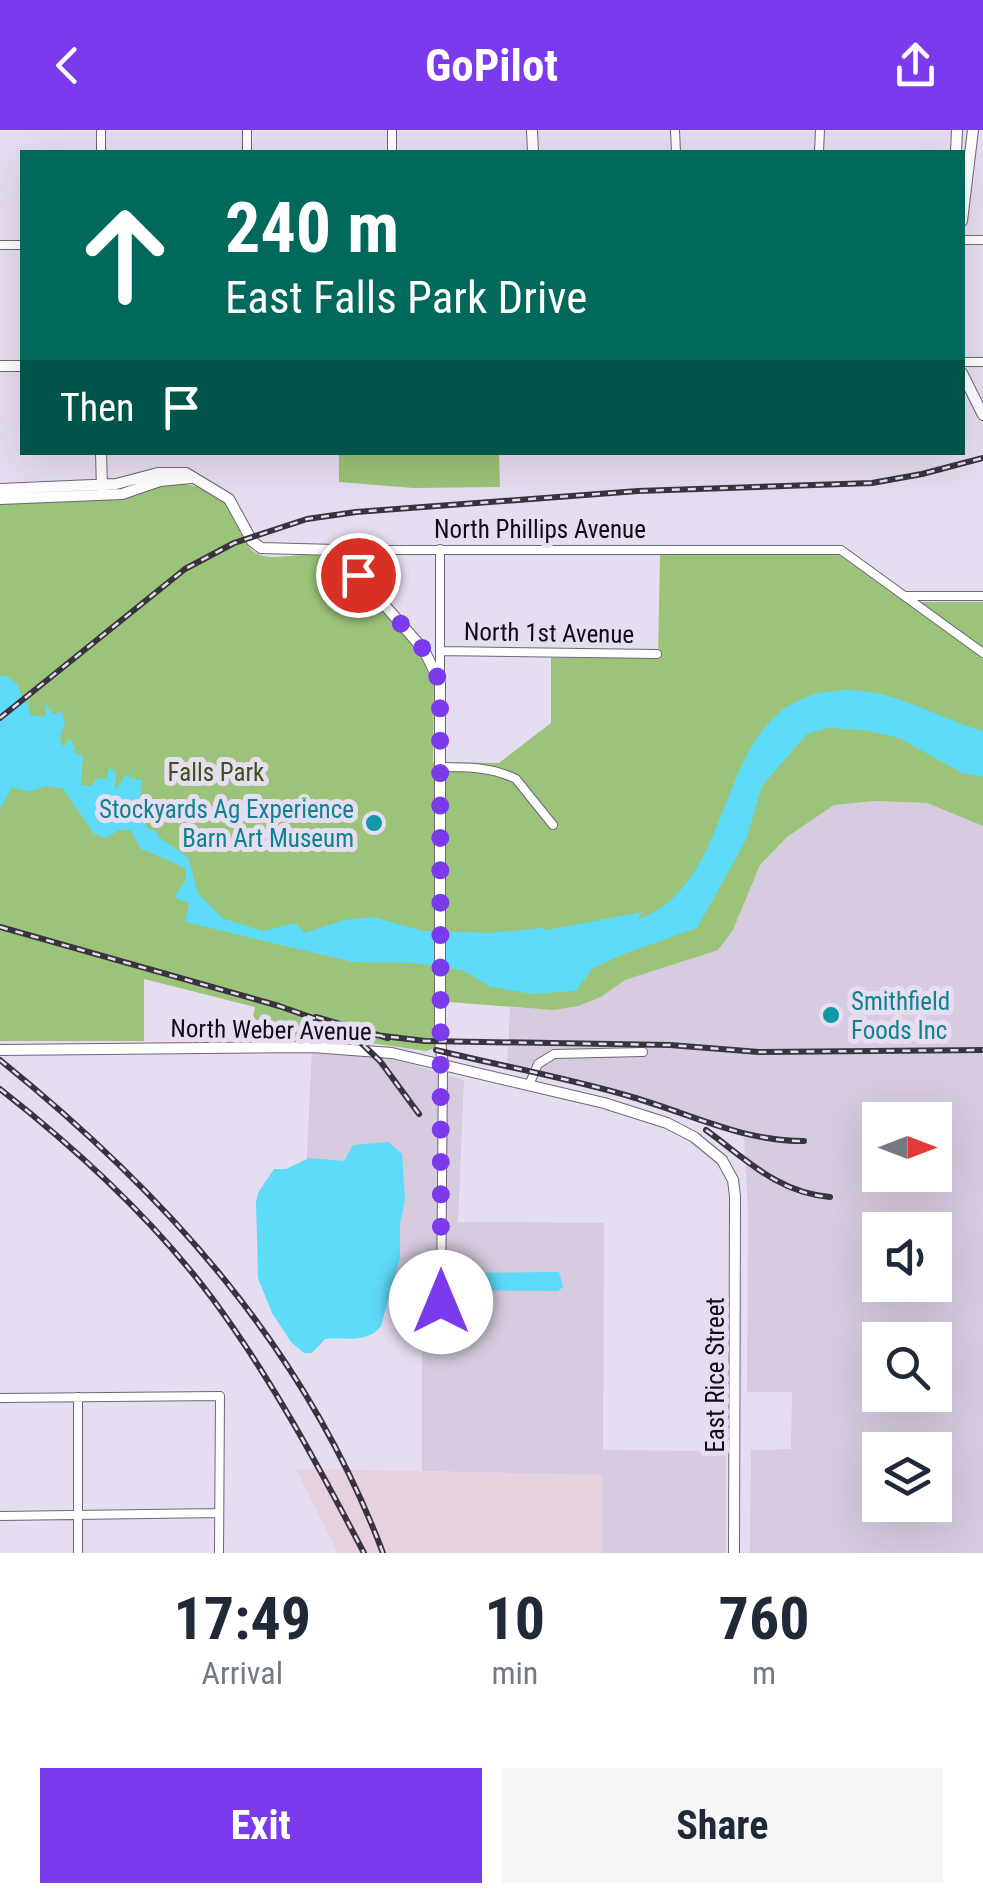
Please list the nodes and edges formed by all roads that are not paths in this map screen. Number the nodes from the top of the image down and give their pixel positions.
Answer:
1 (973, 130) edge
2 (965, 196) edge
3 (965, 379) edge
4 (983, 416) edge
5 (101, 455) edge
6 (0, 488) edge
7 (102, 490) junction
8 (0, 499) edge
9 (440, 549) junction
10 (336, 550) junction
11 (908, 596) junction
12 (983, 596) edge
13 (440, 652) junction
14 (983, 653) edge
15 (658, 654) dead end
16 (440, 682) junction
17 (440, 767) junction
18 (554, 825) dead end
19 (0, 1050) edge
20 (643, 1052) dead end
21 (443, 1065) junction
22 (529, 1085) junction
23 (735, 1196) joint
24 (441, 1302) dead end
25 (78, 1397) junction
26 (0, 1398) edge
27 (220, 1513) junction
28 (78, 1514) junction
29 (0, 1516) edge
30 (78, 1553) edge
31 (219, 1553) edge
32 (734, 1553) edge

1 - 2 street
3 - 4 street
5 - 7 street
6 - 7 street, North Phillips Avenue
7 - 8 street, North Phillips Avenue
7 - 10 street, North Phillips Avenue
9 - 10 street, North Phillips Avenue
9 - 11 street, North Phillips Avenue
9 - 13 street
10 - 16 street
11 - 12 street
11 - 14 street, North Phillips Avenue
13 - 15 street, North 1st Avenue
13 - 16 street
16 - 17 street
17 - 18 street
17 - 21 street
19 - 21 street, North Weber Avenue
20 - 22 street
21 - 22 street, North Weber Avenue
21 - 24 street
22 - 23 street, North Weber Avenue
23 - 32 street, East Rice Street
25 - 26 street
25 - 27 street
25 - 28 street
27 - 28 street
27 - 31 street
28 - 29 street
28 - 30 street

